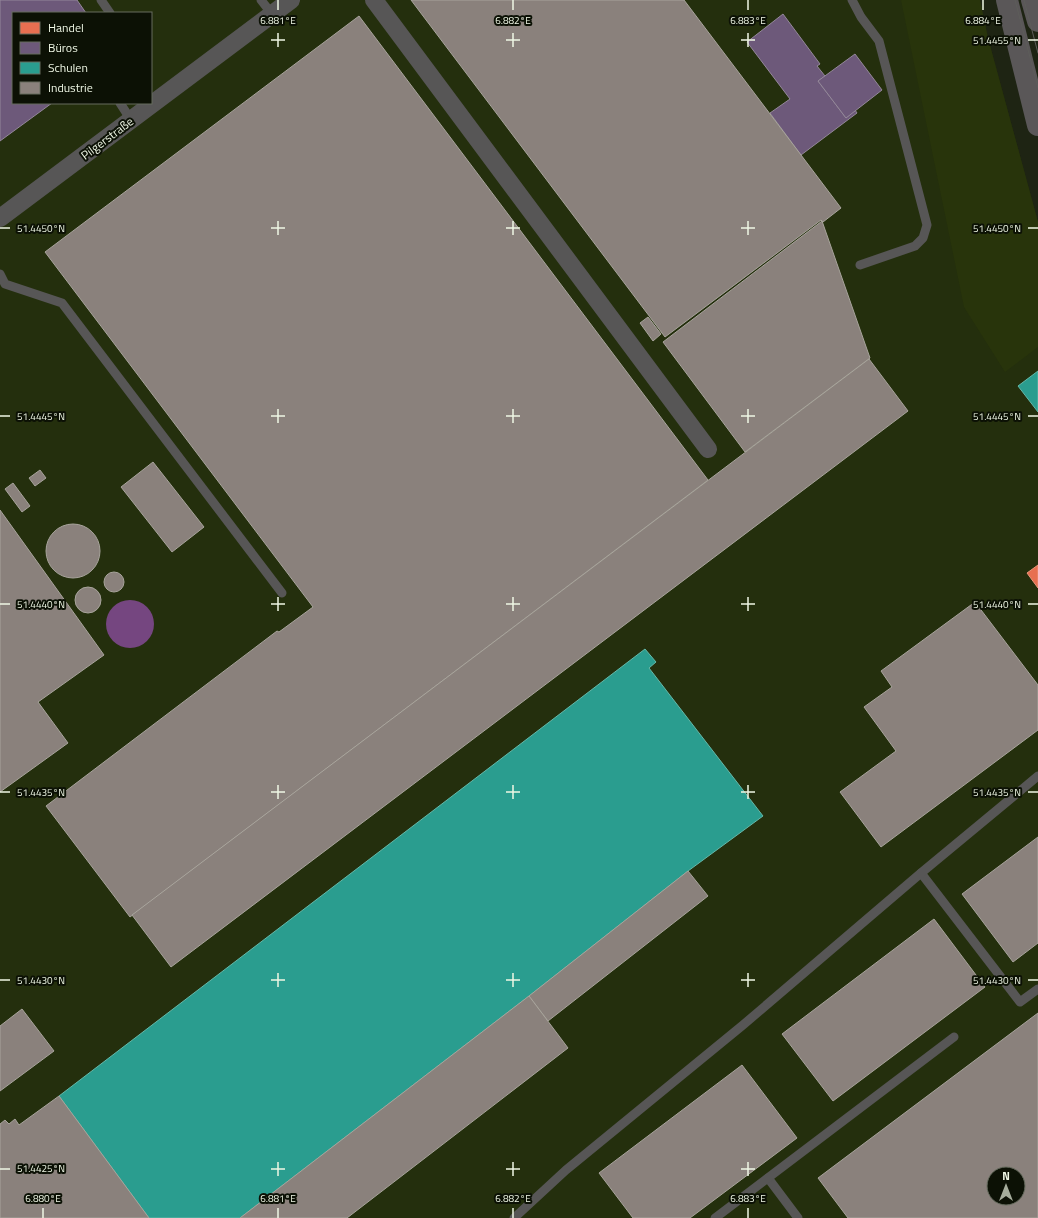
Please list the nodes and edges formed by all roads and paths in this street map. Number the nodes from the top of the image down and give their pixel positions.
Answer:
1 (101, 0) edge
2 (261, 0) edge
3 (291, 0) edge
4 (374, 0) edge
5 (852, 0) edge
6 (1007, 0) edge
7 (1032, 0) edge
8 (109, 12) edge
9 (272, 14) junction
10 (1038, 20) edge
11 (121, 104) edge
12 (131, 120) junction
13 (1038, 125) edge
14 (0, 218) edge
15 (860, 265) dead end
16 (0, 274) edge
17 (708, 449) dead end
18 (282, 593) dead end
19 (1038, 776) edge
20 (921, 873) junction
21 (1038, 988) edge
22 (954, 1036) dead end
23 (768, 1178) junction
24 (514, 1218) edge
25 (715, 1218) edge
26 (798, 1218) edge

1 - 8 lane
2 - 9 lane
3 - 9 street, Pilgerstraße
4 - 17 street
5 - 15 lane
6 - 13 main road
7 - 10 main road
9 - 12 street, Pilgerstraße
11 - 12 lane
12 - 14 street, Pilgerstraße
16 - 18 lane
19 - 20 lane
20 - 21 lane
20 - 24 lane
22 - 23 lane
23 - 25 lane
23 - 26 lane

